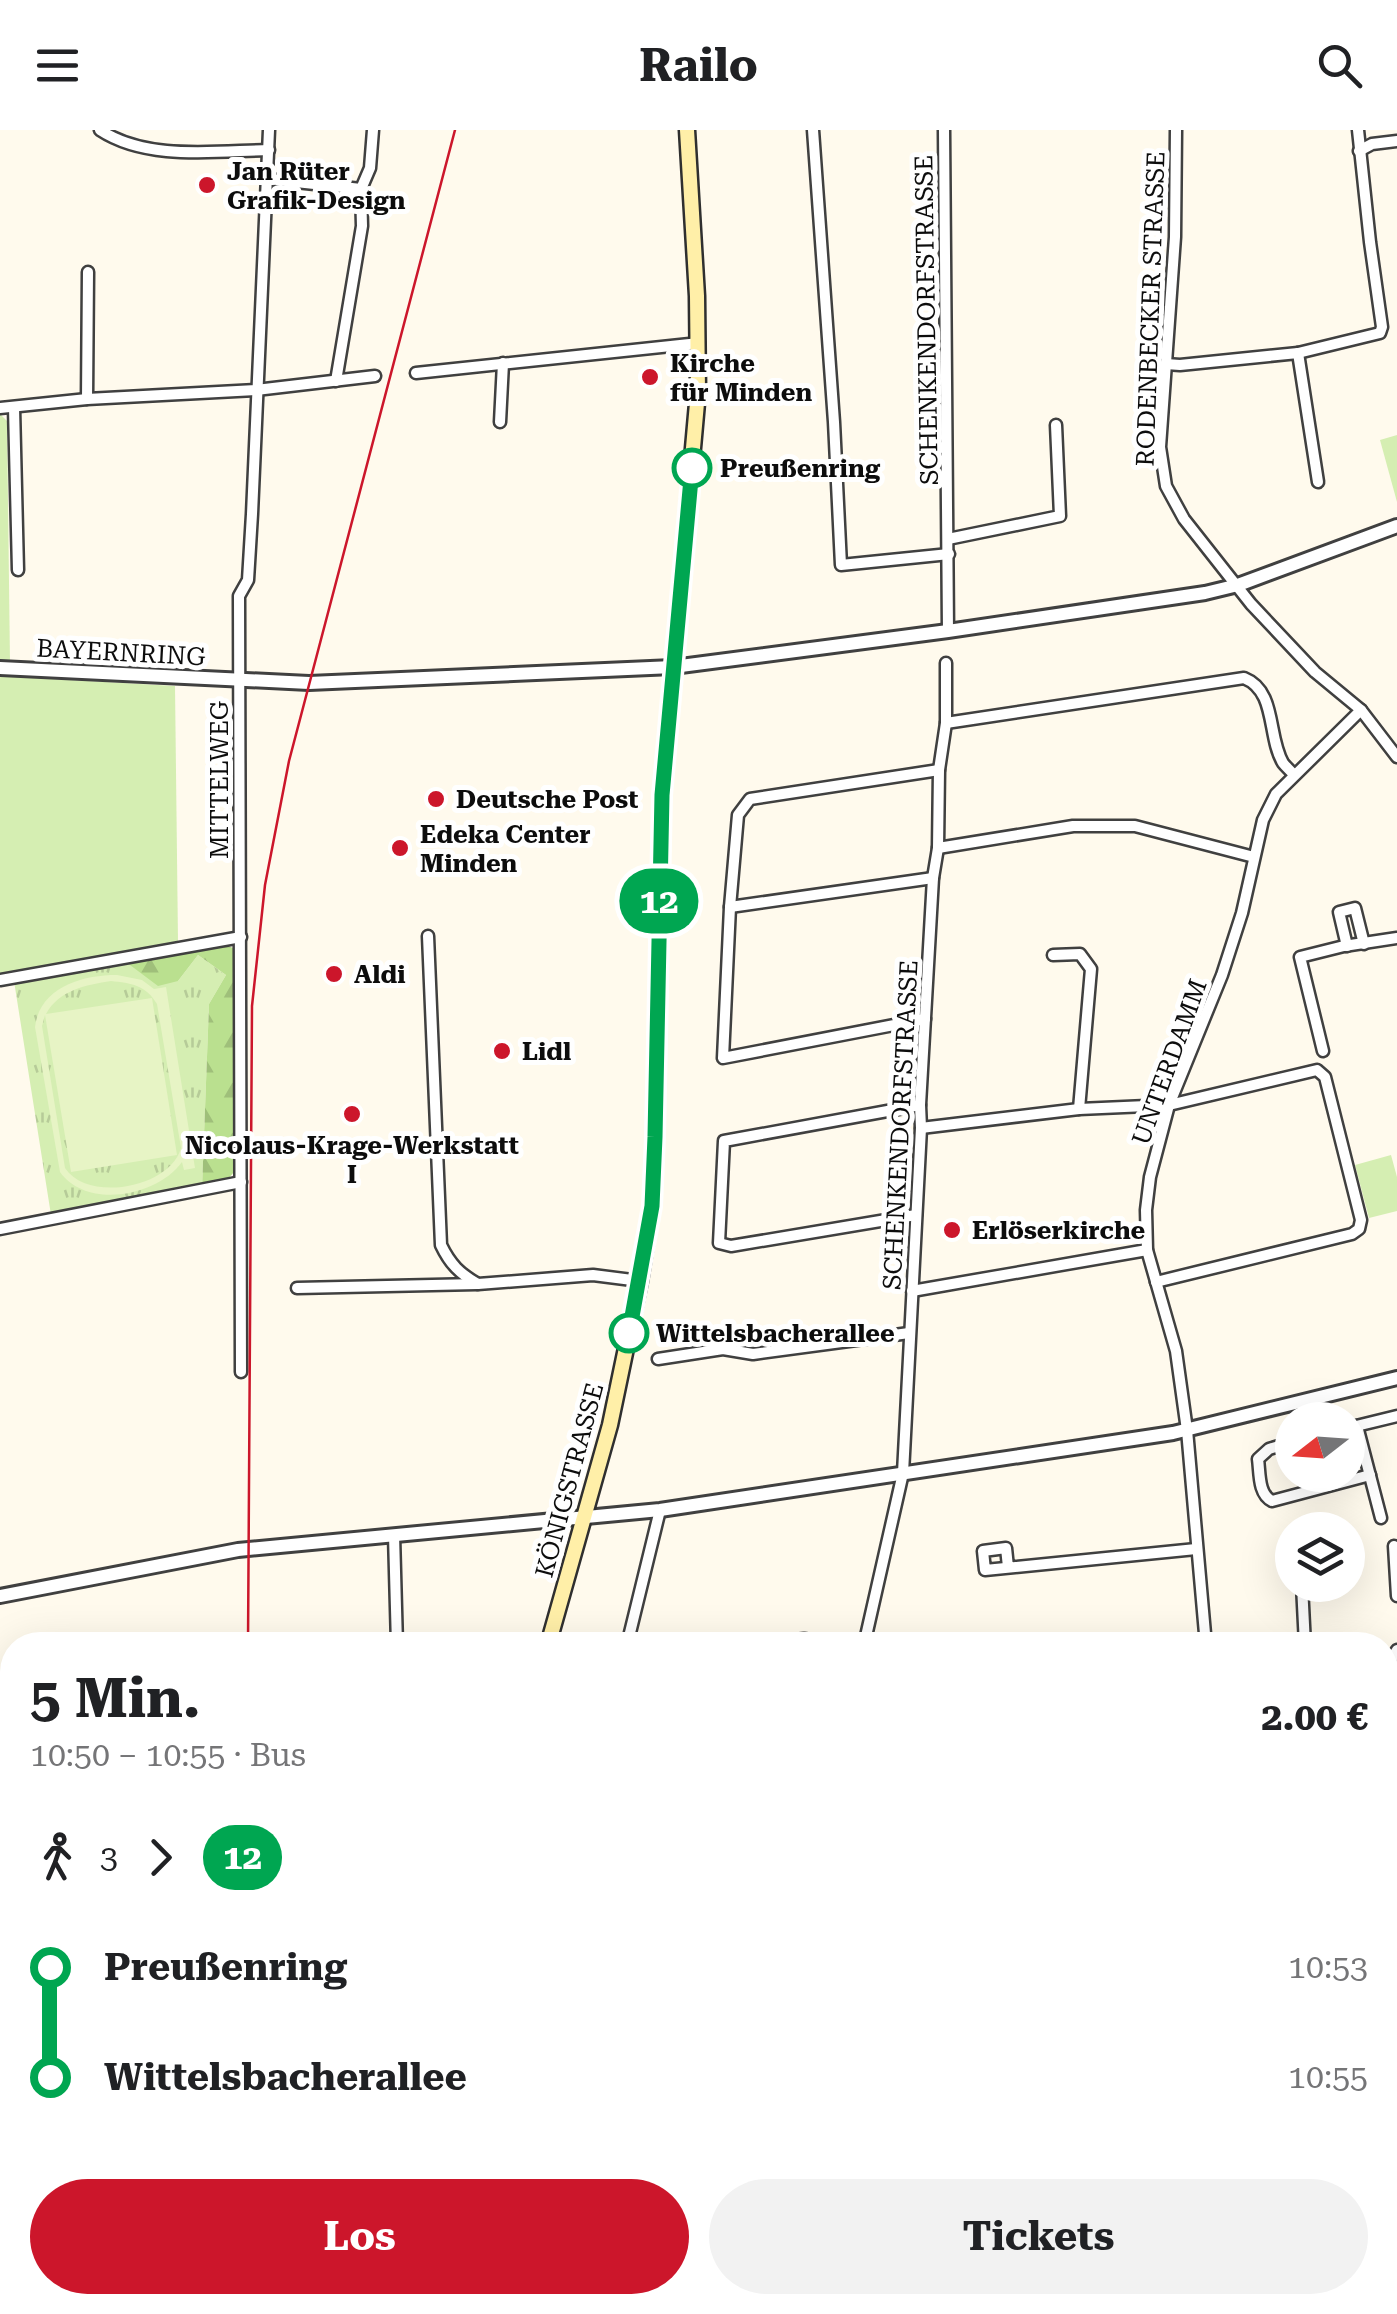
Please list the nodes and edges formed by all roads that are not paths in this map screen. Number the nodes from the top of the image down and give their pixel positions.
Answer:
1 (100, 130) edge
2 (270, 130) edge
3 (373, 130) edge
4 (687, 130) edge
5 (813, 130) edge
6 (944, 130) edge
7 (1176, 130) edge
8 (1358, 130) edge
9 (1397, 141) edge
10 (268, 150) junction
11 (1360, 151) junction
12 (268, 179) junction
13 (361, 189) junction
14 (88, 272) dead end
15 (698, 343) junction
16 (1298, 353) junction
17 (503, 363) junction
18 (1166, 364) junction
19 (416, 373) dead end
20 (375, 376) dead end
21 (336, 382) junction
22 (256, 390) junction
23 (87, 399) junction
24 (0, 408) edge
25 (14, 408) junction
26 (500, 422) dead end
27 (1056, 425) dead end
28 (1318, 482) dead end
29 (1397, 526) edge
30 (948, 539) junction
31 (949, 554) junction
32 (18, 570) dead end
33 (1238, 585) junction
34 (948, 630) junction
35 (946, 663) dead end
36 (673, 667) junction
37 (0, 668) edge
38 (239, 681) junction
39 (1361, 710) junction
40 (946, 723) junction
41 (1396, 755) edge
42 (939, 770) junction
43 (1294, 775) junction
44 (938, 848) junction
45 (1254, 857) junction
46 (933, 878) junction
47 (730, 907) junction
48 (428, 936) dead end
49 (241, 938) junction
50 (1397, 938) edge
51 (1364, 944) junction
52 (1347, 946) junction
53 (1053, 955) dead end
54 (0, 980) edge
55 (925, 1019) junction
56 (1323, 1051) dead end
57 (920, 1105) junction
58 (1169, 1105) junction
59 (1079, 1110) junction
60 (922, 1128) junction
61 (241, 1182) junction
62 (916, 1215) junction
63 (0, 1228) edge
64 (1146, 1250) junction
65 (640, 1281) junction
66 (1156, 1282) junction
67 (478, 1284) junction
68 (297, 1288) dead end
69 (912, 1291) junction
70 (909, 1333) junction
71 (658, 1358) dead end
72 (241, 1372) dead end
73 (1397, 1378) edge
74 (1397, 1416) edge
75 (1365, 1424) edge
76 (1187, 1430) junction
77 (1275, 1447) edge
78 (1365, 1462) edge
79 (902, 1472) junction
80 (1370, 1476) junction
81 (1365, 1477) edge
82 (1307, 1492) edge
83 (660, 1510) junction
84 (586, 1517) junction
85 (1381, 1518) dead end
86 (394, 1536) junction
87 (1394, 1546) dead end
88 (1196, 1549) junction
89 (1008, 1567) dead end
90 (0, 1596) edge
91 (1397, 1596) edge
92 (1303, 1602) edge
93 (396, 1632) edge
94 (552, 1632) edge
95 (630, 1632) edge
96 (867, 1632) edge
97 (1205, 1632) edge
98 (1304, 1632) edge

1 - 10 street
2 - 10 street, MITTELWEG
3 - 13 street
4 - 15 main road, KÖNIGSTRASSE
5 - 31 street
6 - 30 street, SCHENKENDORFSTRASSE
7 - 18 street, RODENBECKER STRASSE
8 - 11 street
9 - 11 street
10 - 12 street, MITTELWEG
11 - 16 street
12 - 13 street
12 - 22 street, MITTELWEG
13 - 21 street
14 - 23 street
15 - 17 street
15 - 36 main road, KÖNIGSTRASSE
16 - 18 street
16 - 28 street
17 - 19 street
17 - 26 street
18 - 33 street, RODENBECKER STRASSE
20 - 21 street
21 - 22 street
22 - 23 street
22 - 38 street, MITTELWEG
23 - 25 street
24 - 25 street
25 - 32 street
27 - 30 street
29 - 33 street
30 - 31 street, SCHENKENDORFSTRASSE
31 - 34 street, SCHENKENDORFSTRASSE
33 - 34 street
33 - 39 street, RODENBECKER STRASSE
34 - 36 street
35 - 40 street, SCHENKENDORFSTRASSE
36 - 38 street
36 - 65 main road, KÖNIGSTRASSE
37 - 38 street, BAYERNRING
38 - 49 street, MITTELWEG
39 - 41 street, RODENBECKER STRASSE
39 - 43 street, UNTERDAMM
40 - 42 street, SCHENKENDORFSTRASSE
40 - 43 street
42 - 44 street, SCHENKENDORFSTRASSE
42 - 47 street
43 - 45 street, UNTERDAMM
44 - 45 street
44 - 46 street, SCHENKENDORFSTRASSE
45 - 58 street, UNTERDAMM
46 - 47 street
46 - 55 street, SCHENKENDORFSTRASSE
47 - 55 street
48 - 67 street
49 - 54 street
49 - 61 street, MITTELWEG
50 - 51 street
51 - 52 street
51 - 52 street
52 - 56 street
53 - 59 street
55 - 57 street, SCHENKENDORFSTRASSE
57 - 60 street, SCHENKENDORFSTRASSE
57 - 62 street
58 - 59 street
58 - 64 street, UNTERDAMM
58 - 66 street
59 - 60 street
60 - 62 street, SCHENKENDORFSTRASSE
61 - 63 street
61 - 72 street, MITTELWEG
62 - 69 street, SCHENKENDORFSTRASSE
64 - 66 street, UNTERDAMM
64 - 69 street
65 - 67 street
65 - 84 main road, KÖNIGSTRASSE
66 - 76 street, UNTERDAMM
67 - 68 street
69 - 70 street, SCHENKENDORFSTRASSE
70 - 71 street
70 - 79 street, SCHENKENDORFSTRASSE
73 - 76 street
74 - 75 street
76 - 79 street
76 - 88 street, UNTERDAMM
77 - 82 street
78 - 80 street
79 - 83 street
79 - 96 street, SCHENKENDORFSTRASSE
80 - 81 street
80 - 85 street
83 - 84 street
83 - 95 street
84 - 86 street
84 - 94 main road, KÖNIGSTRASSE
86 - 90 street
86 - 93 street
87 - 91 street
88 - 89 street
88 - 97 street, UNTERDAMM
92 - 98 street

